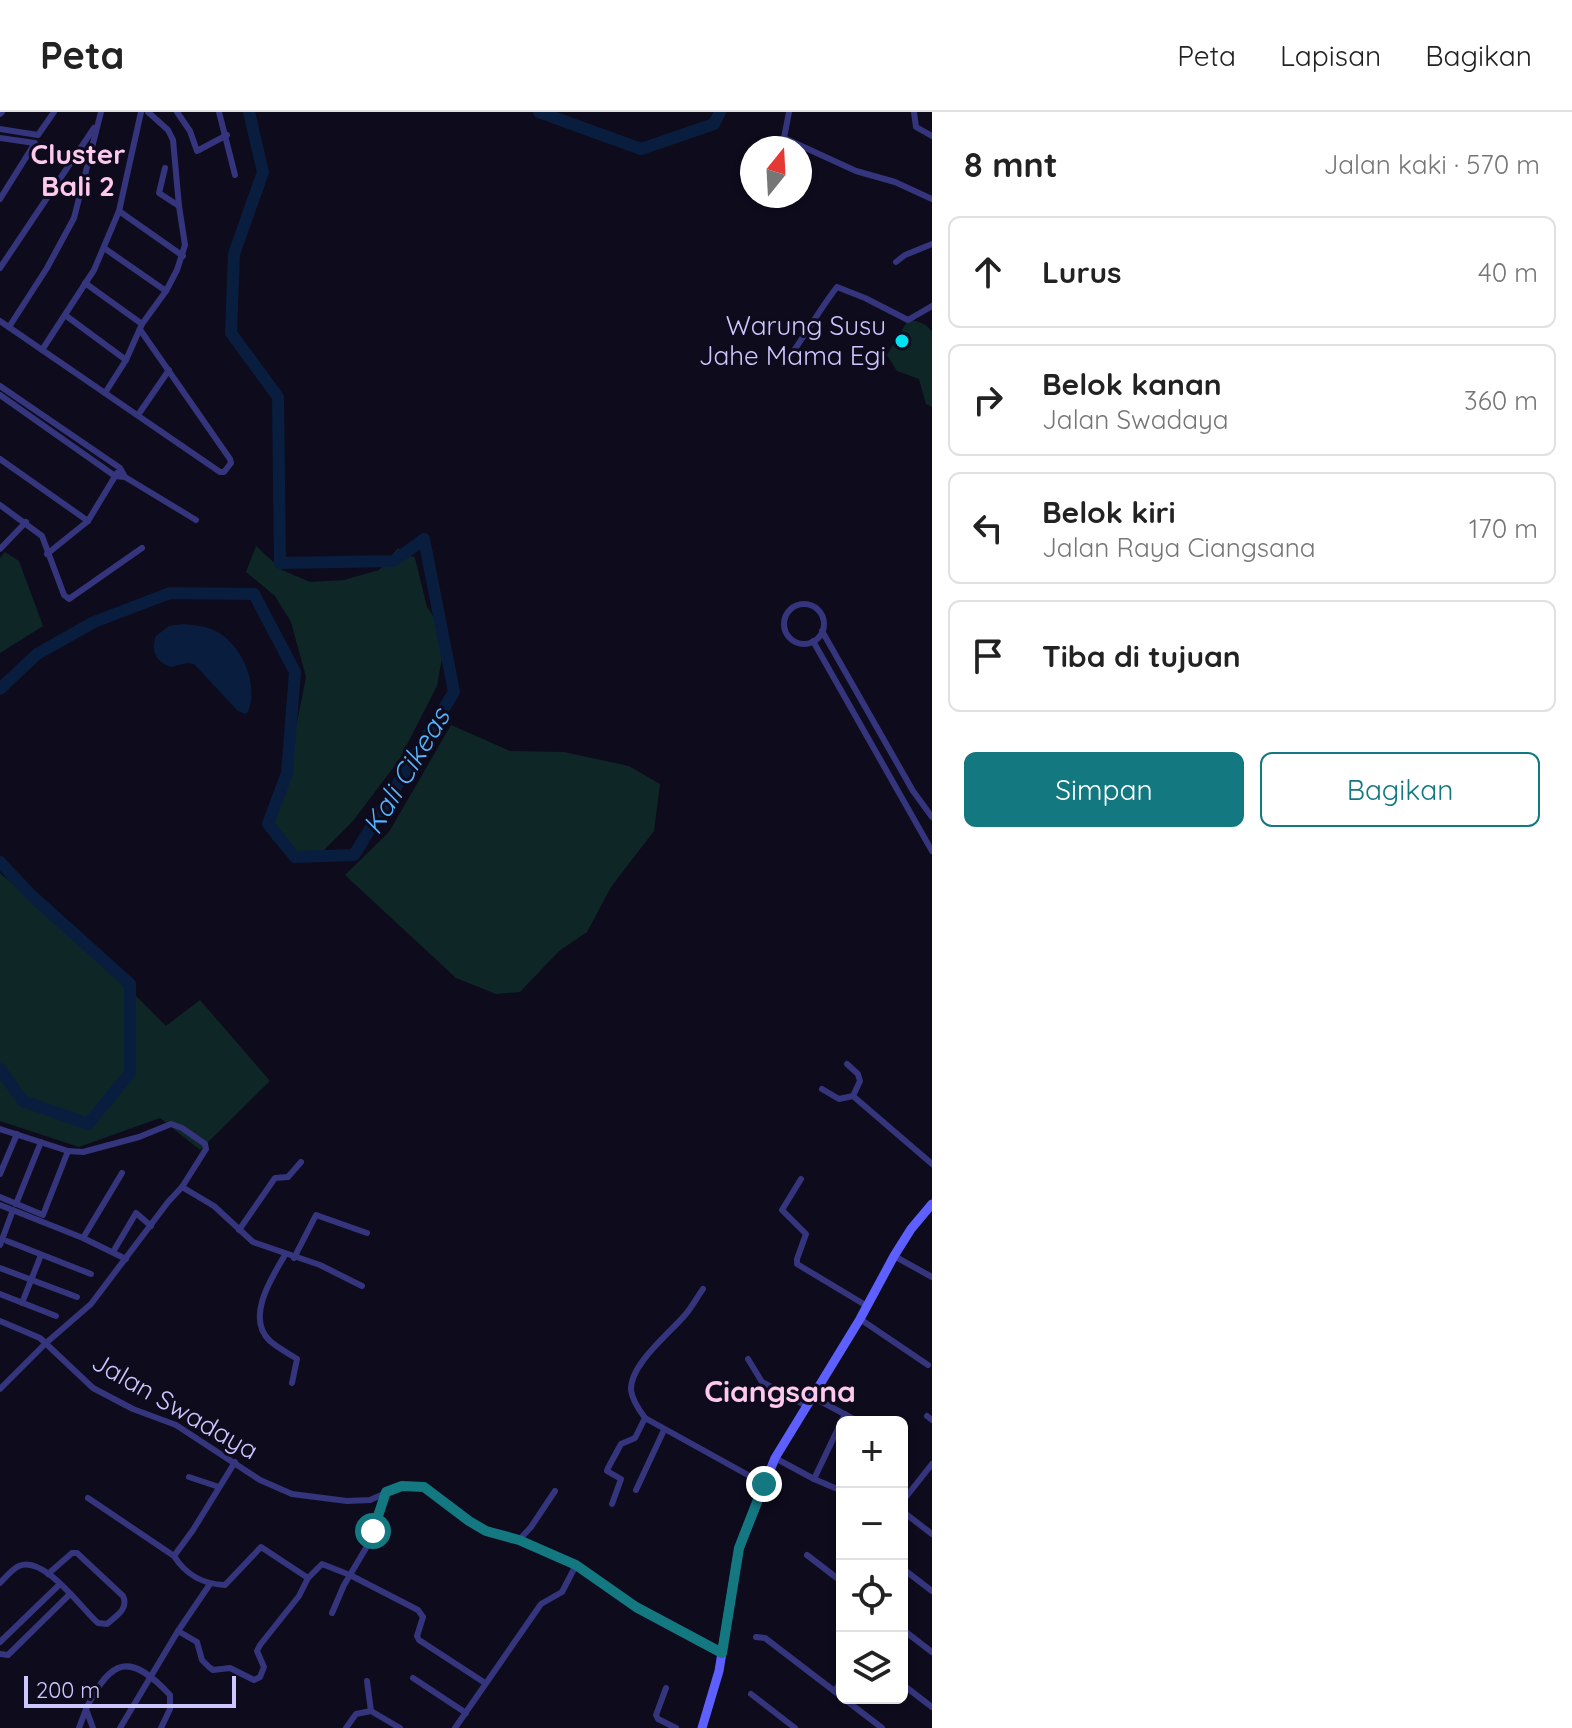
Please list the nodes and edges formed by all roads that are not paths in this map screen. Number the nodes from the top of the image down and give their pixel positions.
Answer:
1 (54, 112) edge
2 (101, 112) edge
3 (141, 112) edge
4 (148, 112) edge
5 (177, 112) edge
6 (219, 112) edge
7 (789, 112) edge
8 (914, 112) edge
9 (96, 125) junction
10 (0, 129) edge
11 (227, 135) junction
12 (932, 136) edge
13 (0, 138) edge
14 (43, 145) dead end
15 (71, 162) junction
16 (165, 168) dead end
17 (235, 175) dead end
18 (0, 199) edge
19 (932, 199) edge
20 (179, 206) junction
21 (119, 211) junction
22 (932, 245) edge
23 (104, 248) junction
24 (183, 256) junction
25 (896, 262) dead end
26 (0, 268) edge
27 (85, 283) junction
28 (166, 291) junction
29 (932, 306) edge
30 (65, 315) junction
31 (0, 321) edge
32 (9, 327) junction
33 (142, 328) junction
34 (42, 350) junction
35 (791, 355) dead end
36 (126, 360) junction
37 (169, 370) junction
38 (0, 386) edge
39 (105, 393) junction
40 (0, 395) edge
41 (138, 415) junction
42 (43, 420) junction
43 (0, 459) edge
44 (120, 468) junction
45 (115, 476) junction
46 (125, 477) junction
47 (0, 505) edge
48 (196, 520) dead end
49 (88, 521) junction
50 (26, 522) junction
51 (142, 548) dead end
52 (0, 549) edge
53 (47, 554) junction
54 (822, 631) junction
55 (813, 641) junction
56 (932, 817) edge
57 (932, 851) edge
58 (847, 1064) dead end
59 (822, 1089) dead end
60 (853, 1096) junction
61 (0, 1129) edge
62 (17, 1134) junction
63 (41, 1142) junction
64 (68, 1151) junction
65 (301, 1162) dead end
66 (932, 1164) edge
67 (122, 1173) dead end
68 (0, 1174) edge
69 (801, 1179) dead end
70 (182, 1187) junction
71 (0, 1197) edge
72 (932, 1204) edge
73 (0, 1205) edge
74 (15, 1207) junction
75 (151, 1226) junction
76 (239, 1230) junction
77 (367, 1233) dead end
78 (83, 1238) junction
79 (2, 1241) edge
80 (113, 1252) junction
81 (41, 1255) junction
82 (285, 1255) junction
83 (894, 1256) junction
84 (294, 1258) junction
85 (126, 1259) junction
86 (0, 1268) edge
87 (91, 1274) dead end
88 (932, 1277) edge
89 (31, 1280) junction
90 (362, 1286) dead end
91 (703, 1289) dead end
92 (0, 1294) edge
93 (77, 1297) dead end
94 (22, 1303) junction
95 (867, 1306) junction
96 (56, 1316) dead end
97 (860, 1319) junction
98 (0, 1321) edge
99 (46, 1343) junction
100 (748, 1359) dead end
101 (928, 1365) dead end
102 (292, 1383) dead end
103 (0, 1389) edge
104 (808, 1401) junction
105 (845, 1414) junction
106 (848, 1416) edge
107 (645, 1418) junction
108 (664, 1430) junction
109 (775, 1458) junction
110 (235, 1462) junction
111 (932, 1464) edge
112 (925, 1473) junction
113 (189, 1477) dead end
114 (932, 1478) edge
115 (814, 1479) junction
116 (764, 1484) junction
117 (219, 1487) junction
118 (836, 1488) edge
119 (636, 1490) dead end
120 (555, 1491) dead end
121 (386, 1492) junction
122 (908, 1494) edge
123 (88, 1498) dead end
124 (612, 1504) dead end
125 (908, 1516) edge
126 (932, 1534) edge
127 (519, 1540) junction
128 (807, 1555) dead end
129 (174, 1556) junction
130 (576, 1565) junction
131 (908, 1573) edge
132 (48, 1574) junction
133 (350, 1575) junction
134 (836, 1577) edge
135 (308, 1578) junction
136 (0, 1583) edge
137 (60, 1584) junction
138 (210, 1584) junction
139 (932, 1591) edge
140 (70, 1594) junction
141 (332, 1613) dead end
142 (178, 1631) junction
143 (906, 1632) edge
144 (756, 1637) dead end
145 (0, 1642) edge
146 (932, 1652) edge
147 (722, 1653) junction
148 (0, 1654) edge
149 (152, 1676) junction
150 (413, 1678) dead end
151 (367, 1681) dead end
152 (485, 1683) junction
153 (666, 1688) dead end
154 (836, 1688) edge
155 (908, 1689) edge
156 (834, 1691) joint
157 (751, 1694) dead end
158 (852, 1704) edge
159 (932, 1707) edge
160 (86, 1709) junction
161 (371, 1711) junction
162 (466, 1713) junction
163 (388, 1721) junction
164 (79, 1728) edge
165 (93, 1728) edge
166 (120, 1728) edge
167 (161, 1728) edge
168 (346, 1728) edge
169 (383, 1728) edge
170 (400, 1728) edge
171 (455, 1728) edge
172 (676, 1728) edge
173 (702, 1728) edge
174 (795, 1728) edge
175 (882, 1728) edge

1 - 10 street
2 - 9 street
3 - 21 street
4 - 20 street
5 - 11 street
6 - 11 street
7 - 19 street
8 - 12 street
9 - 15 street
9 - 32 street
11 - 17 street
13 - 18 street
14 - 15 street
15 - 26 street
16 - 20 street
20 - 24 street
21 - 23 street
21 - 24 street
22 - 25 street
23 - 27 street
23 - 28 street
24 - 28 street
27 - 30 street
27 - 33 street
28 - 33 street
29 - 35 street
30 - 34 street
30 - 36 street
31 - 32 street
32 - 34 street
33 - 36 street
33 - 37 street
34 - 39 street
36 - 39 street
37 - 41 street
37 - 41 street
38 - 42 street
39 - 41 street
40 - 42 street
42 - 44 street
42 - 45 street
43 - 49 street
44 - 45 street
44 - 46 street
45 - 46 street
45 - 49 street
46 - 48 street
47 - 50 street
49 - 53 street
50 - 52 street
50 - 53 street
51 - 53 street
54 - 55 street
54 - 55 street
54 - 56 street
55 - 57 street
58 - 60 street
59 - 60 street
60 - 66 street
61 - 62 street
62 - 63 street
62 - 68 street
63 - 64 street
63 - 74 street
64 - 70 street
64 - 74 street
65 - 76 street
67 - 78 street
69 - 95 street
70 - 75 street
70 - 76 street
71 - 74 street
72 - 83 main road
73 - 74 street
74 - 78 street
74 - 79 street
75 - 80 street
75 - 85 street
76 - 82 street
77 - 84 street
78 - 80 street
79 - 81 street
80 - 85 street
81 - 87 street
81 - 89 street
82 - 84 street
82 - 102 street
83 - 88 street
83 - 95 main road
84 - 90 street
85 - 99 street
86 - 89 street
89 - 93 street
89 - 94 street
91 - 107 street
92 - 94 street
94 - 96 street
95 - 97 main road
97 - 101 street
97 - 104 main road
98 - 99 street, Jalan Swadaya
99 - 103 street
99 - 110 street, Jalan Swadaya
100 - 104 street
104 - 105 street
104 - 109 main road
105 - 106 street
105 - 115 street
107 - 108 street
107 - 124 street
108 - 116 street
108 - 119 street
109 - 115 street
109 - 116 main road
110 - 117 street
110 - 121 street, Jalan Swadaya
111 - 112 street
112 - 114 street
112 - 122 street
113 - 117 street
115 - 118 street
116 - 147 main road
117 - 129 street
120 - 127 street
121 - 127 street, Jalan Swadaya
121 - 133 street
123 - 129 street
125 - 126 street
127 - 130 street, Jalan Swadaya
128 - 134 street
129 - 138 street
130 - 147 street, Jalan Swadaya
130 - 152 street
131 - 139 street
132 - 136 street
132 - 137 street
132 - 140 street
133 - 135 street
133 - 141 street
133 - 152 street
135 - 138 street
135 - 142 street
137 - 140 street
137 - 145 street
138 - 142 street
140 - 148 street
142 - 149 street
143 - 146 street
144 - 156 street
147 - 173 main road
149 - 160 street
149 - 166 street
149 - 167 street
150 - 162 street
151 - 161 street
152 - 162 street
153 - 172 street
154 - 156 street
155 - 159 street
157 - 174 street
158 - 175 street
160 - 164 street
160 - 165 street
161 - 163 street
161 - 168 street
162 - 171 street
163 - 169 street
163 - 170 street

